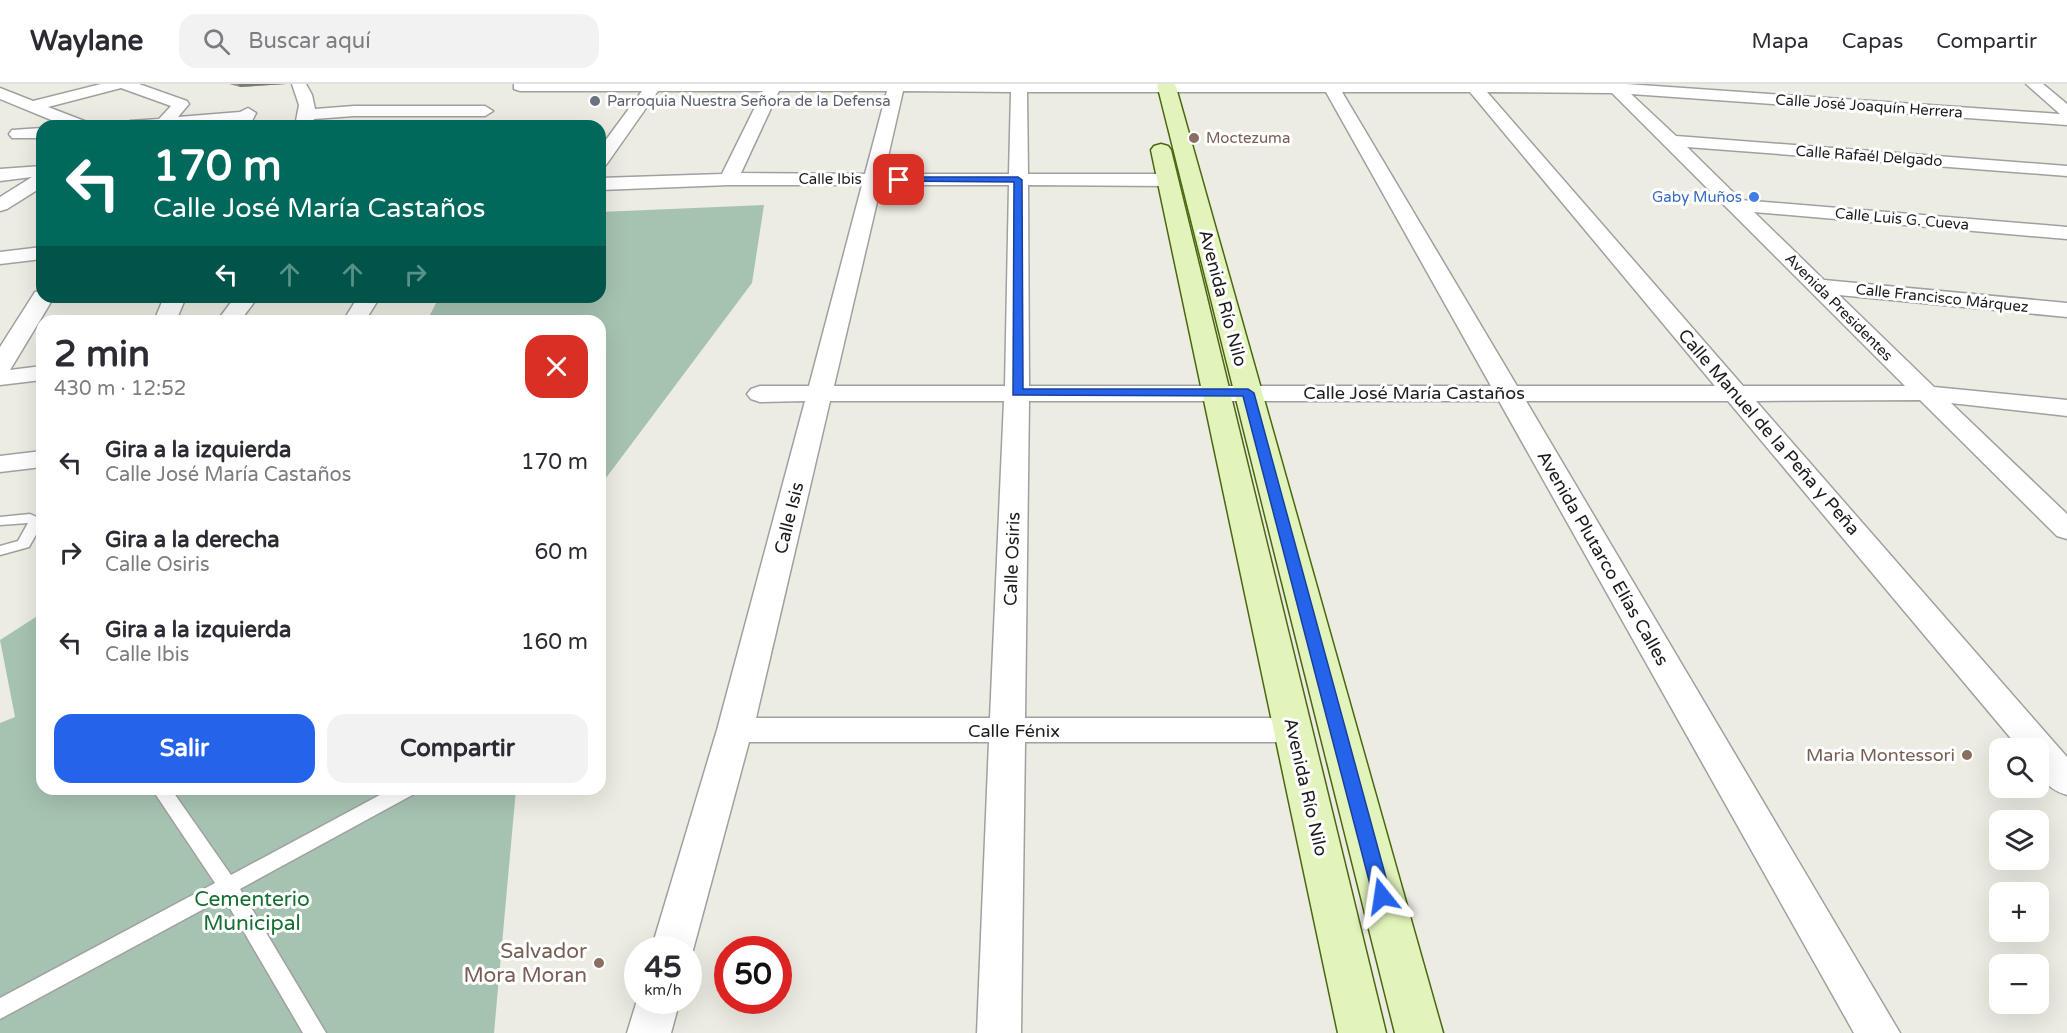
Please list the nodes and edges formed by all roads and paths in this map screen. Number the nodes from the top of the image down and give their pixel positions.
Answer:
1 (122, 84) edge
2 (1821, 84) edge
3 (2034, 84) edge
4 (299, 85) edge
5 (521, 85) edge
6 (654, 85) edge
7 (773, 85) edge
8 (897, 85) edge
9 (1019, 85) edge
10 (1156, 85) edge
11 (1330, 86) edge
12 (1473, 86) edge
13 (1614, 86) edge
14 (0, 93) edge
15 (496, 103) junction
16 (1850, 105) junction
17 (32, 106) junction
18 (2067, 112) edge
19 (248, 113) dead end
20 (66, 120) edge
21 (167, 120) edge
22 (212, 120) edge
23 (305, 120) edge
24 (478, 120) edge
25 (2067, 120) edge
26 (36, 133) edge
27 (18, 134) dead end
28 (1671, 141) junction
29 (606, 153) edge
30 (2067, 171) edge
31 (36, 174) edge
32 (0, 175) edge
33 (36, 175) edge
34 (36, 177) edge
35 (729, 179) junction
36 (875, 180) junction
37 (1018, 180) junction
38 (1168, 180) junction
39 (606, 184) edge
40 (0, 188) edge
41 (0, 205) edge
42 (1737, 205) junction
43 (2067, 233) edge
44 (36, 254) edge
45 (0, 258) edge
46 (1817, 286) junction
47 (39, 303) edge
48 (242, 303) edge
49 (2067, 310) edge
50 (233, 315) edge
51 (0, 366) edge
52 (36, 374) edge
53 (0, 378) edge
54 (1216, 392) junction
55 (1017, 393) junction
56 (1248, 393) junction
57 (1508, 393) junction
58 (1736, 393) junction
59 (1924, 393) junction
60 (760, 394) dead end
61 (820, 394) junction
62 (2067, 408) edge
63 (36, 460) edge
64 (0, 464) edge
65 (0, 522) edge
66 (2067, 530) edge
67 (0, 551) edge
68 (735, 730) junction
69 (1293, 730) junction
70 (1007, 731) junction
71 (2067, 781) edge
72 (165, 795) edge
73 (396, 795) edge
74 (227, 885) junction
75 (676, 936) edge
76 (0, 1010) edge
77 (654, 1014) edge
78 (315, 1033) edge
79 (648, 1033) edge
80 (999, 1033) edge
81 (1362, 1033) edge
82 (1419, 1033) edge
83 (1878, 1033) edge

1 - 17 street
1 - 21 street
2 - 16 street
3 - 18 street
4 - 23 street
5 - 6 street, Calle José Joaquín Herrera
5 - 15 street
6 - 7 street, Calle José Joaquín Herrera
6 - 29 street
7 - 8 street, Calle José Joaquín Herrera
7 - 35 street
8 - 9 street, Calle José Joaquín Herrera
8 - 36 street, Calle Isis
9 - 10 street, Calle José Joaquín Herrera
9 - 37 street, Calle Osiris
10 - 11 street, Calle José Joaquín Herrera
10 - 38 main road, Avenida Río Nilo
10 - 56 main road, Avenida Río Nilo
11 - 12 street, Calle José Joaquín Herrera
11 - 57 street, Avenida Plutarco Elías Calles
12 - 13 street, Calle José Joaquín Herrera
12 - 58 street, Calle Manuel de la Peña y Peña
13 - 16 street, Calle José Joaquín Herrera
13 - 28 street, Avenida Presidentes
14 - 17 street
15 - 23 street
15 - 24 street
16 - 25 street, Calle José Joaquín Herrera
17 - 20 street
19 - 22 street
26 - 27 street
28 - 30 street, Calle Rafaél Delgado
28 - 42 street, Avenida Presidentes
31 - 32 street
33 - 40 street
34 - 41 street
35 - 36 street, Calle Ibis
35 - 39 street, Calle Ibis
36 - 37 street, Calle Ibis
36 - 61 street, Calle Isis
37 - 38 street, Calle Ibis
37 - 55 street, Calle Osiris
38 - 54 main road, Avenida Río Nilo
42 - 43 street, Calle Luis G. Cueva
42 - 46 street, Avenida Presidentes
44 - 45 street
46 - 49 street, Calle Francisco Márquez
46 - 59 street, Avenida Presidentes
47 - 51 street
48 - 50 street
52 - 53 street
54 - 55 street, Calle José María Castaños
54 - 56 street, Calle José María Castaños
54 - 69 main road, Avenida Río Nilo
55 - 61 street, Calle José María Castaños
55 - 70 street, Calle Osiris
56 - 57 street, Calle José María Castaños
56 - 82 main road, Avenida Río Nilo
57 - 58 street, Calle José María Castaños
57 - 83 street, Avenida Plutarco Elías Calles
58 - 59 street, Calle José María Castaños
58 - 71 street, Calle Manuel de la Peña y Peña
59 - 62 street, Calle José María Castaños
59 - 66 street, Avenida Presidentes
60 - 61 street, Calle José María Castaños
61 - 68 street, Calle Isis
63 - 64 street
65 - 67 lane
68 - 70 street, Calle Fénix
68 - 75 street, Calle Isis
69 - 70 street, Calle Fénix
69 - 81 main road, Avenida Río Nilo
70 - 80 street, Calle Osiris
72 - 74 lane
73 - 74 lane
74 - 76 lane
74 - 78 lane
77 - 79 street

